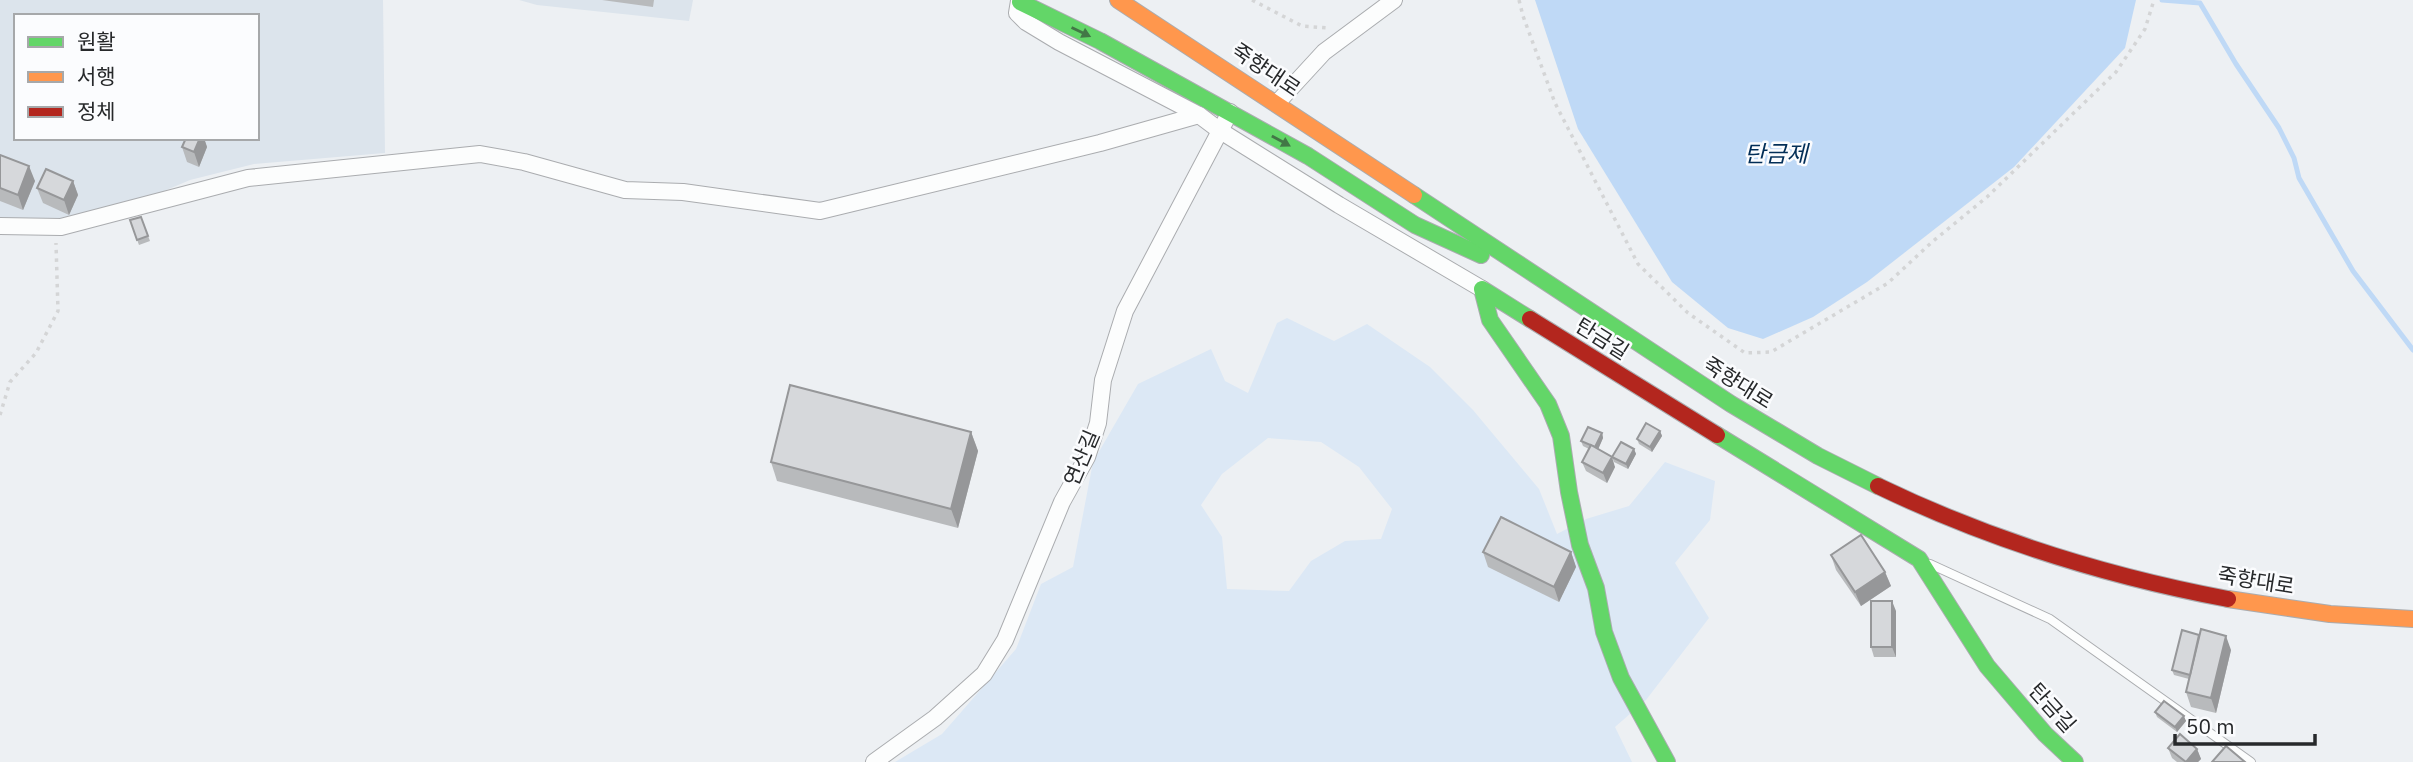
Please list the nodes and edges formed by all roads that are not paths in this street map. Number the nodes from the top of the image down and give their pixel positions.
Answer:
1 (1118, 0) edge
2 (1394, 0) edge
3 (1018, 1) edge
4 (1278, 102) junction
5 (1230, 112) junction
6 (1199, 115) junction
7 (1219, 130) junction
8 (0, 226) edge
9 (1553, 288) junction
10 (1482, 289) junction
11 (1919, 559) junction
12 (2413, 619) edge
13 (874, 762) edge
14 (1667, 762) edge
15 (2075, 762) edge
16 (2251, 762) edge

1 - 4 main road, 죽향대로
2 - 4 street
3 -> 5 main road
3 - 6 street
4 - 9 main road, 죽향대로
5 - 7 street, 연산길
5 -> 9 main road
6 - 7 street
6 - 8 street
7 - 10 street
7 - 13 street, 연산길
9 - 12 main road, 죽향대로
10 - 11 main road, 탄금길
10 - 14 main road
11 - 15 main road, 탄금길
11 - 16 lane

